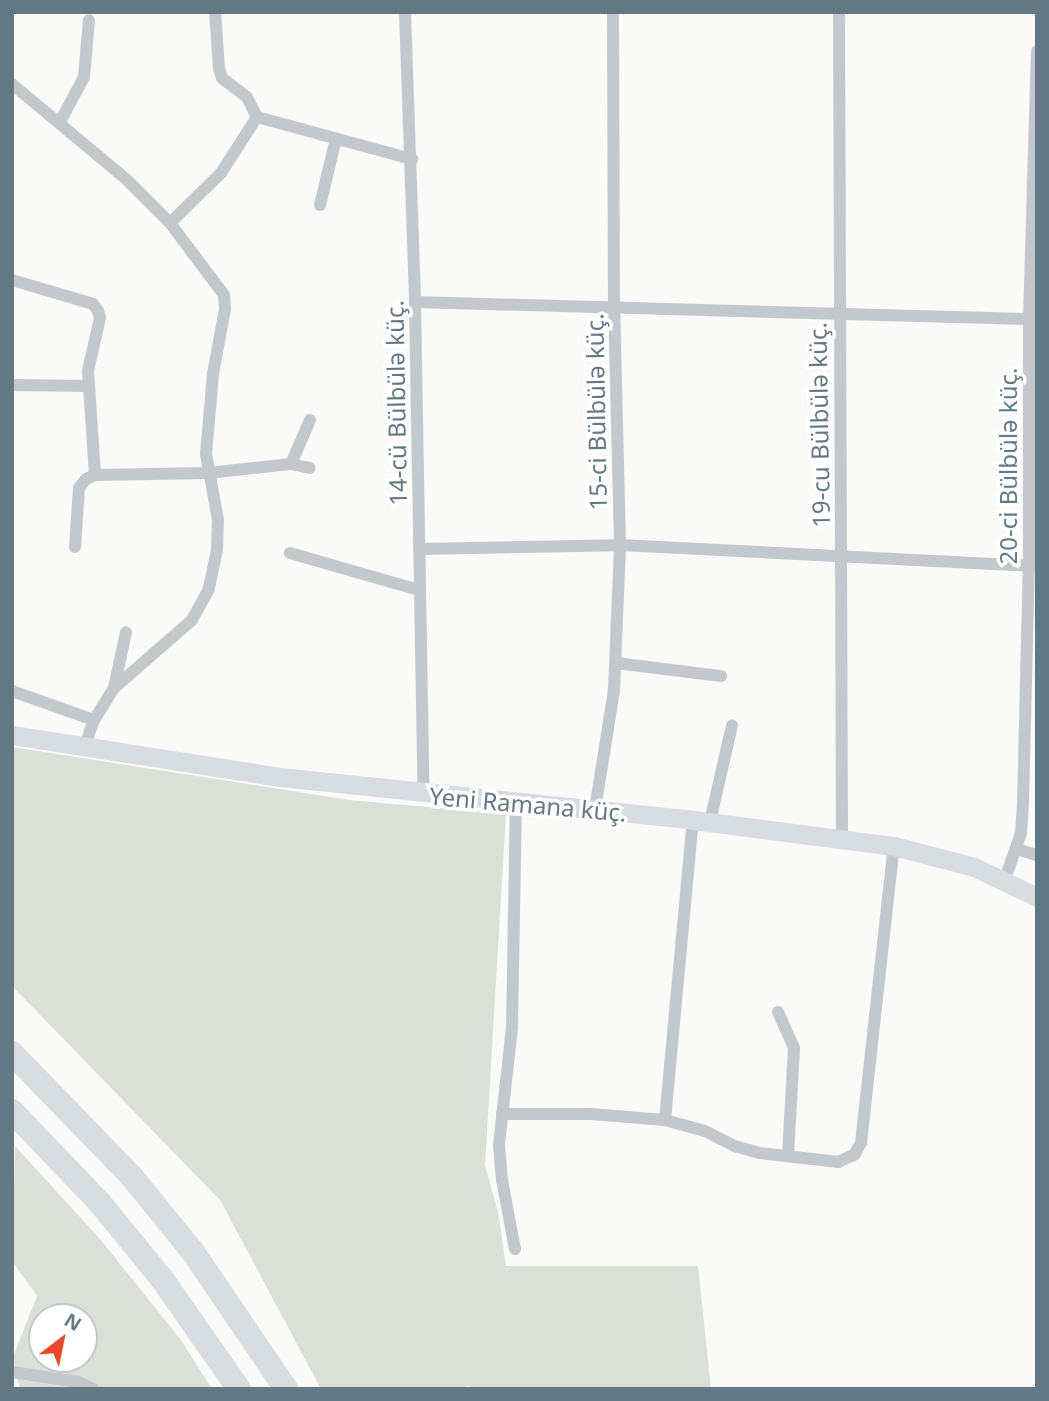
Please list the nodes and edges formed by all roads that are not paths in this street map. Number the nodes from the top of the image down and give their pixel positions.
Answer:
1 (215, 12) edge
2 (405, 12) edge
3 (613, 12) edge
4 (839, 12) edge
5 (89, 20) dead end
6 (1037, 51) edge
7 (12, 84) edge
8 (257, 117) junction
9 (60, 122) junction
10 (336, 139) junction
11 (412, 159) junction
12 (320, 205) dead end
13 (170, 223) junction
14 (12, 280) edge
15 (415, 302) junction
16 (614, 305) junction
17 (838, 312) junction
18 (1029, 319) junction
19 (12, 385) edge
20 (88, 386) junction
21 (310, 420) dead end
22 (291, 464) junction
23 (310, 468) dead end
24 (208, 472) junction
25 (95, 475) junction
26 (620, 545) junction
27 (75, 547) dead end
28 (420, 549) junction
29 (290, 553) dead end
30 (843, 557) junction
31 (1033, 566) edge
32 (419, 590) junction
33 (126, 632) dead end
34 (616, 663) junction
35 (721, 677) dead end
36 (114, 688) junction
37 (12, 691) edge
38 (94, 720) junction
39 (732, 725) dead end
40 (12, 735) edge
41 (84, 748) junction
42 (424, 794) junction
43 (516, 803) junction
44 (595, 809) junction
45 (701, 821) junction
46 (842, 838) junction
47 (894, 846) junction
48 (1017, 849) junction
49 (1037, 855) edge
50 (1005, 879) junction
51 (1037, 897) edge
52 (778, 1012) dead end
53 (12, 1053) edge
54 (12, 1111) edge
55 (502, 1114) junction
56 (665, 1119) junction
57 (788, 1156) junction
58 (515, 1249) dead end
59 (12, 1372) edge
60 (93, 1389) edge
61 (239, 1389) edge
62 (286, 1389) edge

1 - 8 street
2 - 11 street, 14-cü Bülbülə küç.
3 - 16 street, 15-ci Bülbülə küç.
4 - 17 street, 19-cu Bülbülə küç.
5 - 9 street
6 - 18 street, 20-ci Bülbülə küç.
7 - 9 street
8 - 10 street
8 - 13 street
9 - 13 street
10 - 11 street
10 - 12 street
11 - 15 street, 14-cü Bülbülə küç.
13 - 24 street
14 - 20 street
15 - 16 street
15 - 28 street, 14-cü Bülbülə küç.
16 - 17 street
16 - 26 street, 15-ci Bülbülə küç.
17 - 18 street
17 - 30 street, 19-cu Bülbülə küç.
18 - 31 street, 20-ci Bülbülə küç.
19 - 20 street
20 - 25 street
21 - 22 street
22 - 23 street
22 - 24 street
24 - 25 street
24 - 36 street
25 - 27 street
26 - 28 street
26 - 30 street
26 - 34 street, 15-ci Bülbülə küç.
28 - 32 street, 14-cü Bülbülə küç.
29 - 32 street
30 - 31 street
30 - 46 street, 19-cu Bülbülə küç.
31 - 48 street, 20-ci Bülbülə küç.
32 - 42 street, 14-cü Bülbülə küç.
33 - 36 street
34 - 35 street
34 - 44 street, 15-ci Bülbülə küç.
36 - 38 street
37 - 38 street
38 - 41 street
39 - 45 street
40 - 41 street, Yeni Ramana küç.
41 - 42 street, Yeni Ramana küç.
42 - 43 street, Yeni Ramana küç.
43 - 44 street, Yeni Ramana küç.
43 - 55 street
44 - 45 street, Yeni Ramana küç.
45 - 46 street, Yeni Ramana küç.
45 - 56 street
46 - 47 street, Yeni Ramana küç.
47 - 50 street, Yeni Ramana küç.
47 - 57 street
48 - 49 street
48 - 50 street, 20-ci Bülbülə küç.
50 - 51 street, Yeni Ramana küç.
52 - 57 street
53 - 62 highway
54 - 61 highway
55 - 56 street
55 - 58 street
56 - 57 street
59 - 60 street

